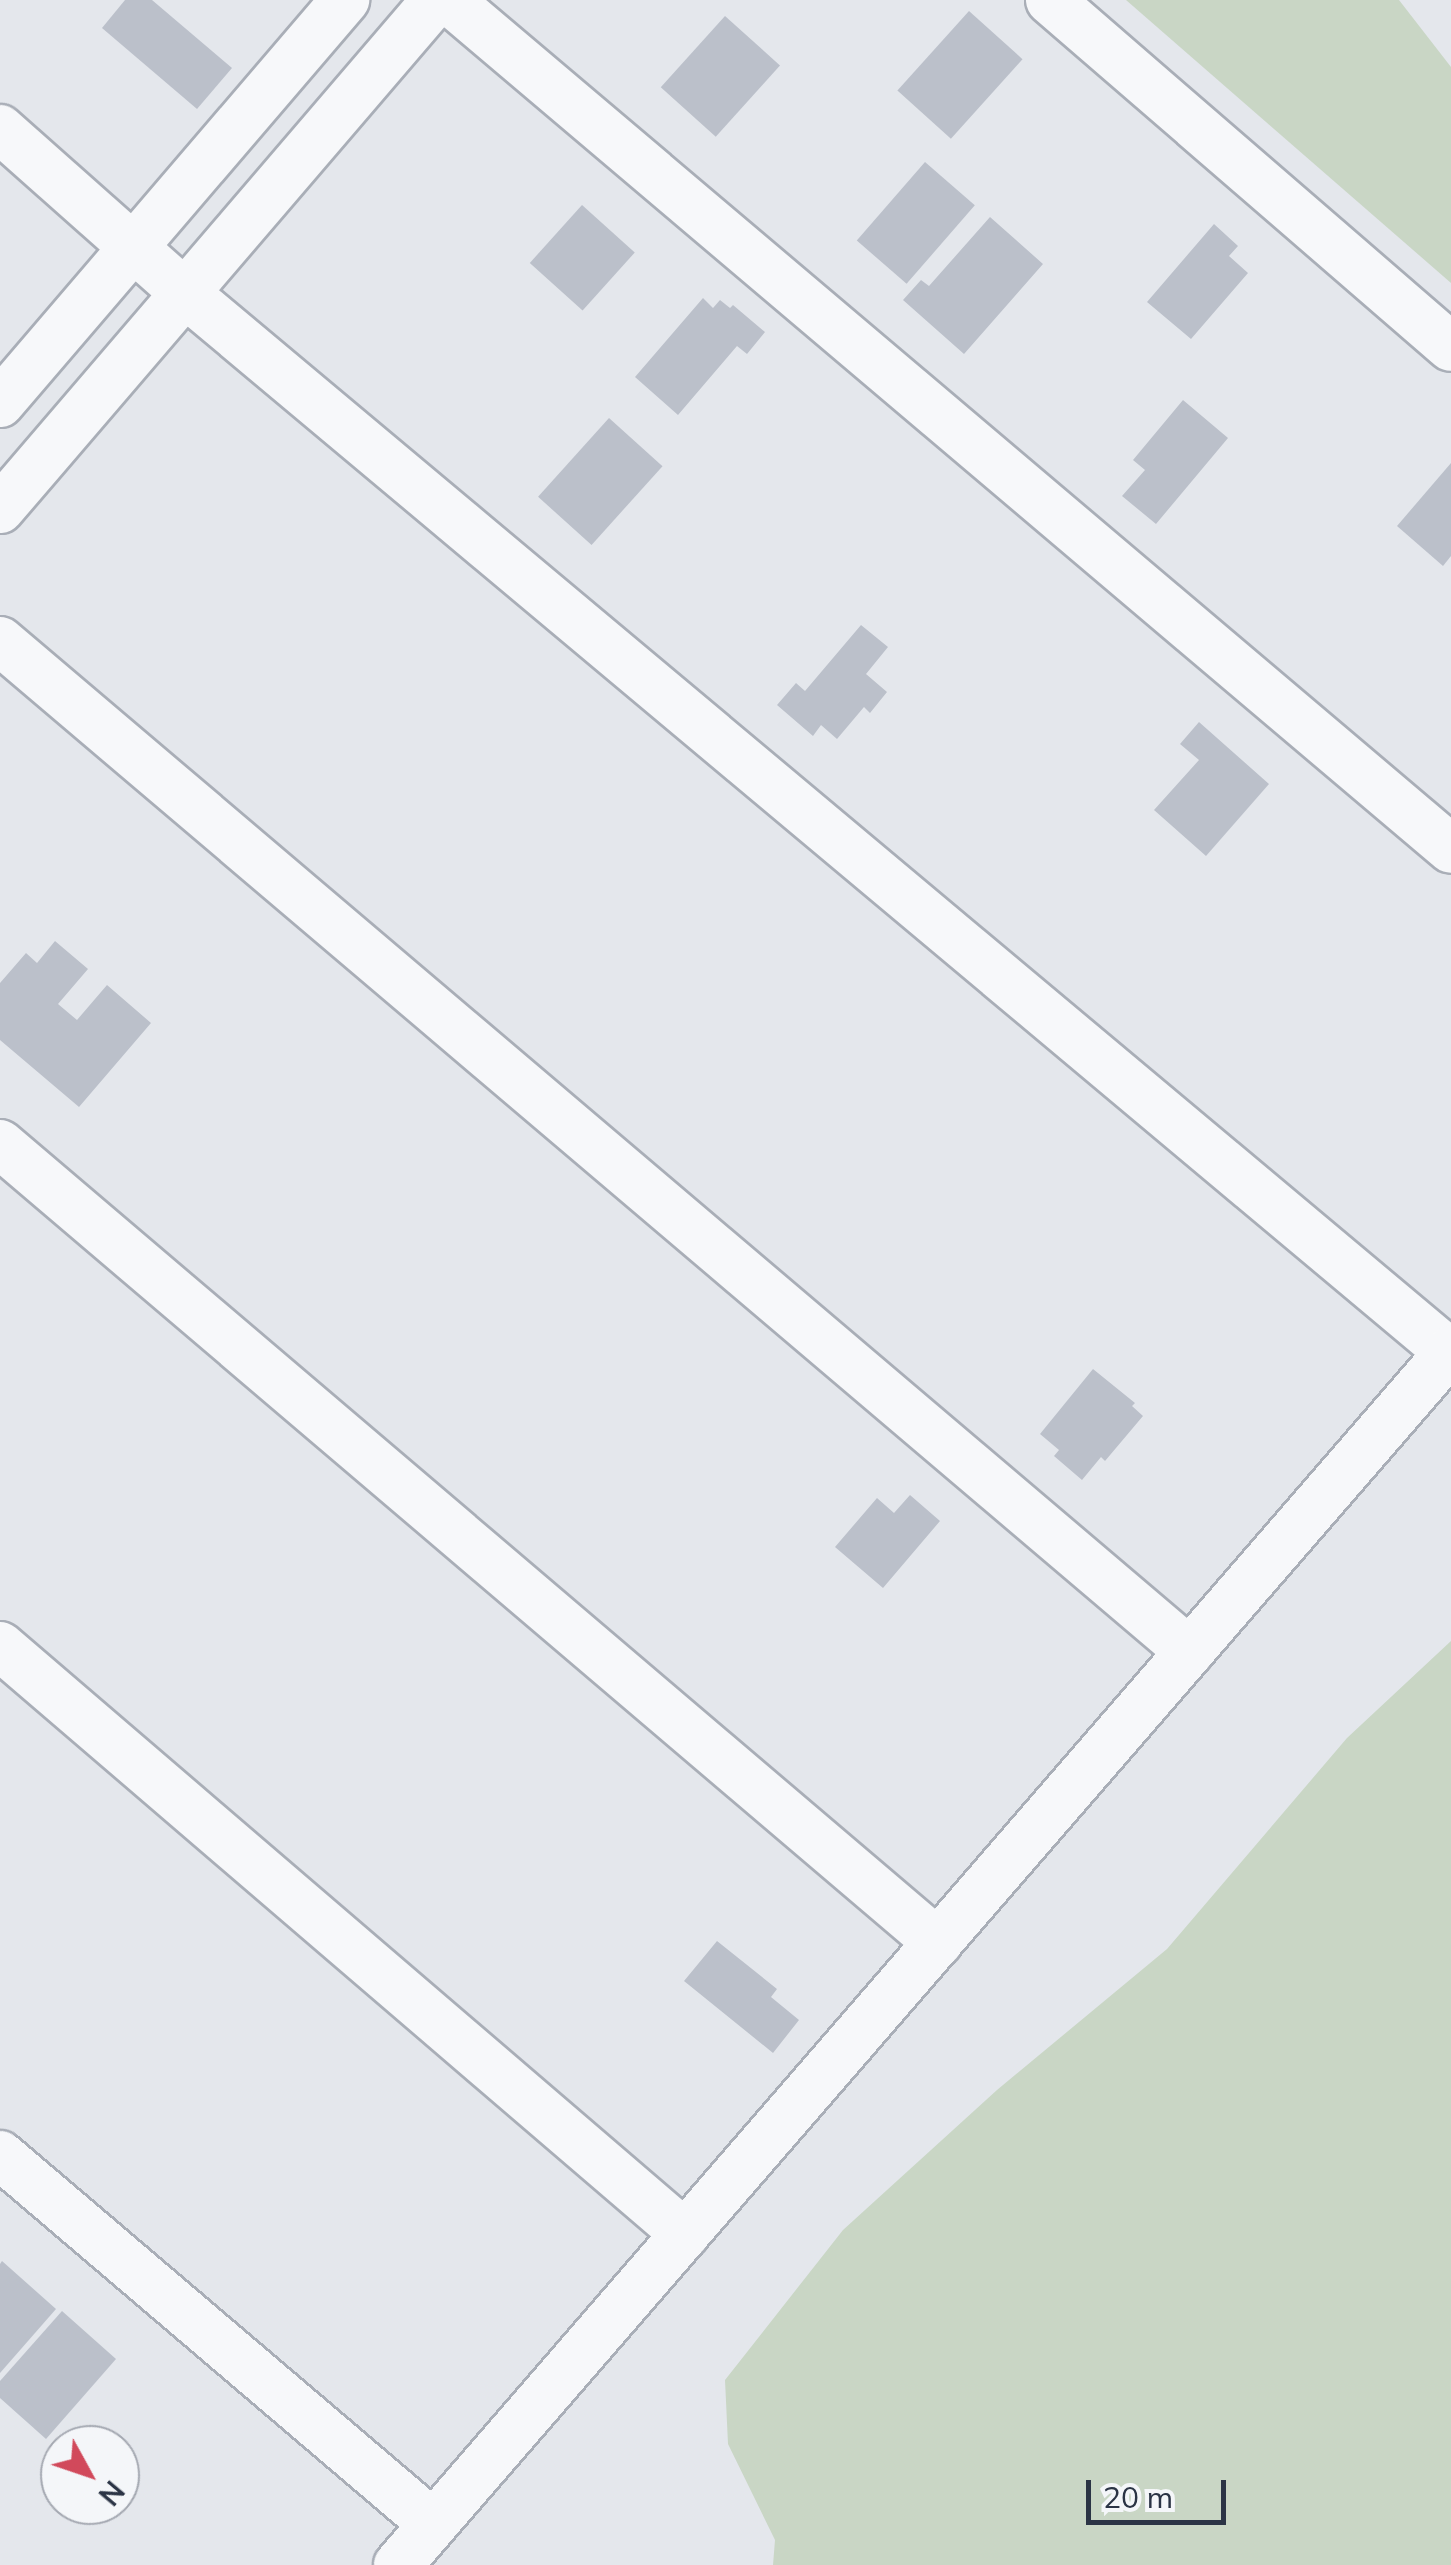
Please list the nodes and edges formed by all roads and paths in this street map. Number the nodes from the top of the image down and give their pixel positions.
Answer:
1 (346, 0) edge
2 (436, 0) edge
3 (449, 0) edge
4 (1050, 0) edge
5 (0, 129) edge
6 (132, 248) junction
7 (185, 293) junction
8 (1451, 347) edge
9 (0, 402) edge
10 (0, 509) edge
11 (0, 641) edge
12 (1451, 849) edge
13 (0, 1144) edge
14 (1450, 1351) edge
15 (0, 1646) edge
16 (1190, 1652) junction
17 (938, 1942) junction
18 (0, 2154) edge
19 (685, 2234) junction
20 (433, 2524) junction
21 (398, 2565) edge

1 - 6 street
2 - 7 street
3 - 12 street
4 - 8 street
5 - 6 street
6 - 7 street
6 - 9 street
7 - 10 street
7 - 14 street
11 - 16 street
13 - 17 street
14 - 16 street
15 - 19 street
16 - 17 street
17 - 19 street
18 - 20 street
19 - 20 street
20 - 21 street

